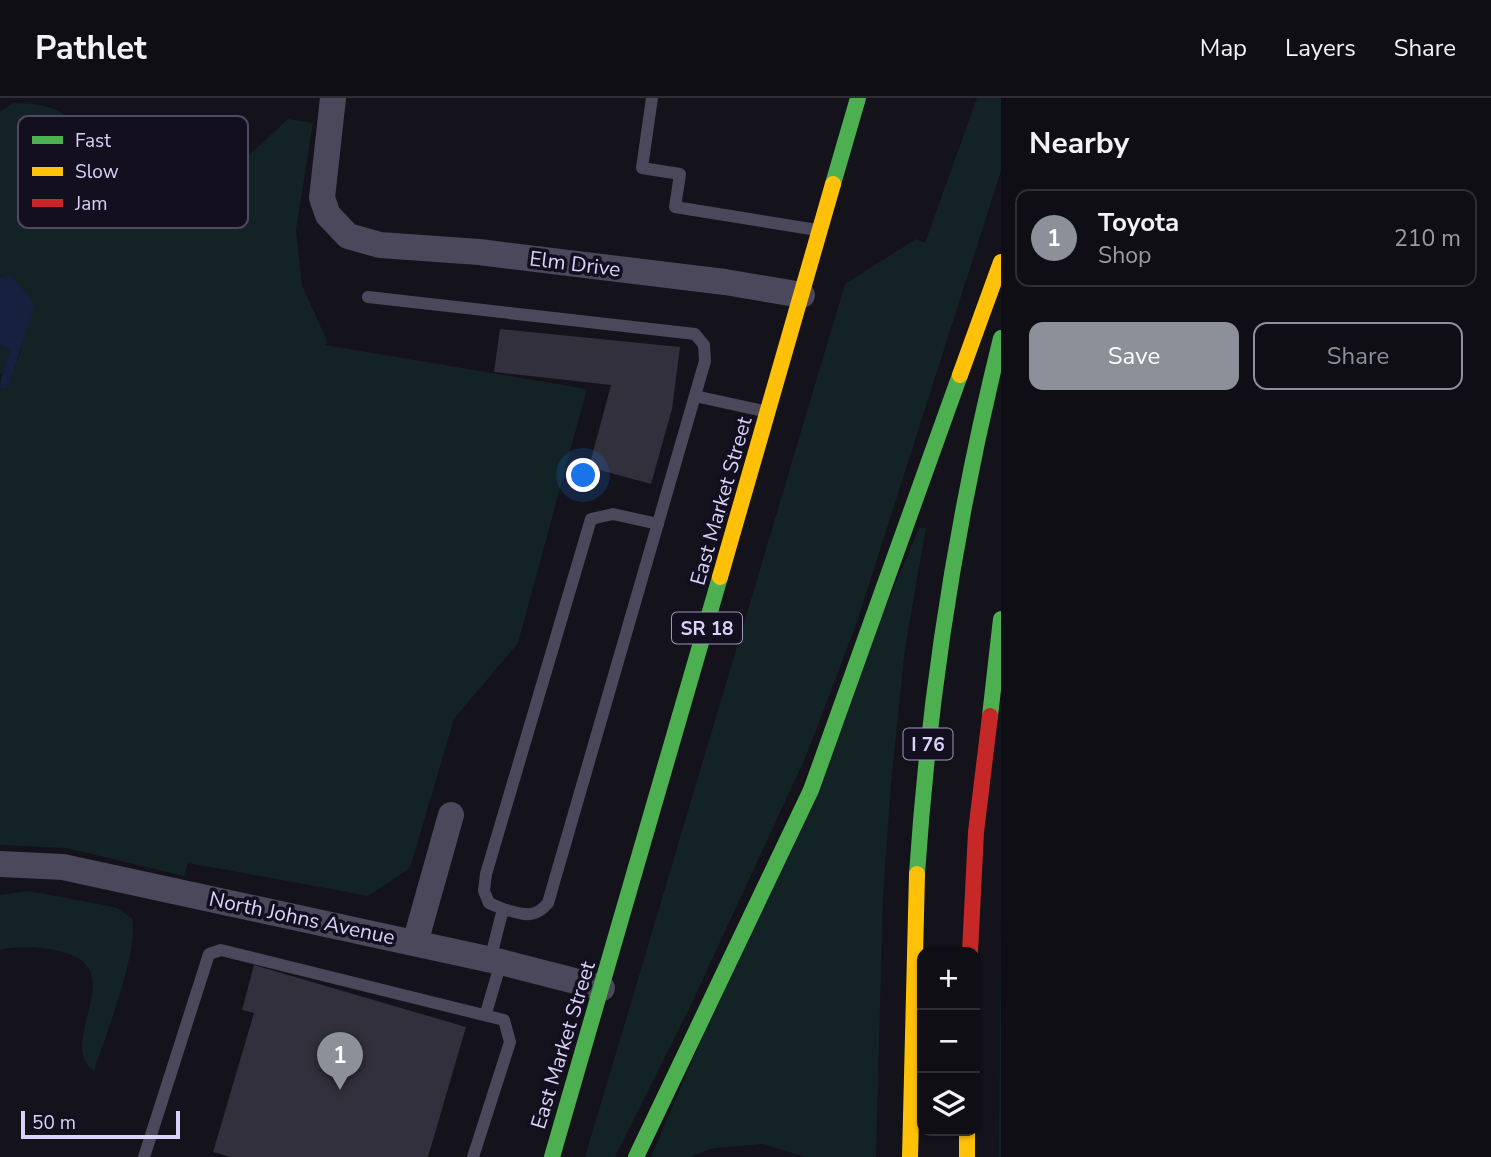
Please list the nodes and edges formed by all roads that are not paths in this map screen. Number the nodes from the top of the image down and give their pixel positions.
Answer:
1 (333, 98) edge
2 (652, 98) edge
3 (858, 98) edge
4 (821, 231) junction
5 (1001, 262) edge
6 (802, 295) junction
7 (368, 297) dead end
8 (1001, 338) edge
9 (695, 396) junction
10 (767, 412) junction
11 (658, 524) junction
12 (1001, 619) edge
13 (451, 815) dead end
14 (0, 864) edge
15 (503, 909) junction
16 (415, 943) junction
17 (970, 947) edge
18 (496, 961) junction
19 (602, 988) junction
20 (486, 1013) junction
21 (967, 1136) edge
22 (144, 1157) edge
23 (473, 1157) edge
24 (552, 1157) edge
25 (636, 1157) edge
26 (910, 1157) edge
27 (967, 1157) edge

1 - 6 street, Elm Drive
2 - 4 lane
3 - 4 main road, East Market Street / SR 18
4 - 6 main road, East Market Street / SR 18
5 - 25 main road
6 - 10 main road, East Market Street / SR 18
7 - 9 lane
8 - 26 main road, I 76
9 - 10 lane
9 - 11 lane
10 - 19 main road, East Market Street / SR 18
11 - 15 lane
11 - 15 lane
12 - 17 main road, I 76
13 - 16 street
14 - 16 street, North Johns Avenue
15 - 18 lane
16 - 18 street, North Johns Avenue
18 - 19 street, North Johns Avenue
18 - 20 lane
19 - 24 main road, East Market Street / SR 18
20 - 22 lane
20 - 23 lane
21 - 27 main road

